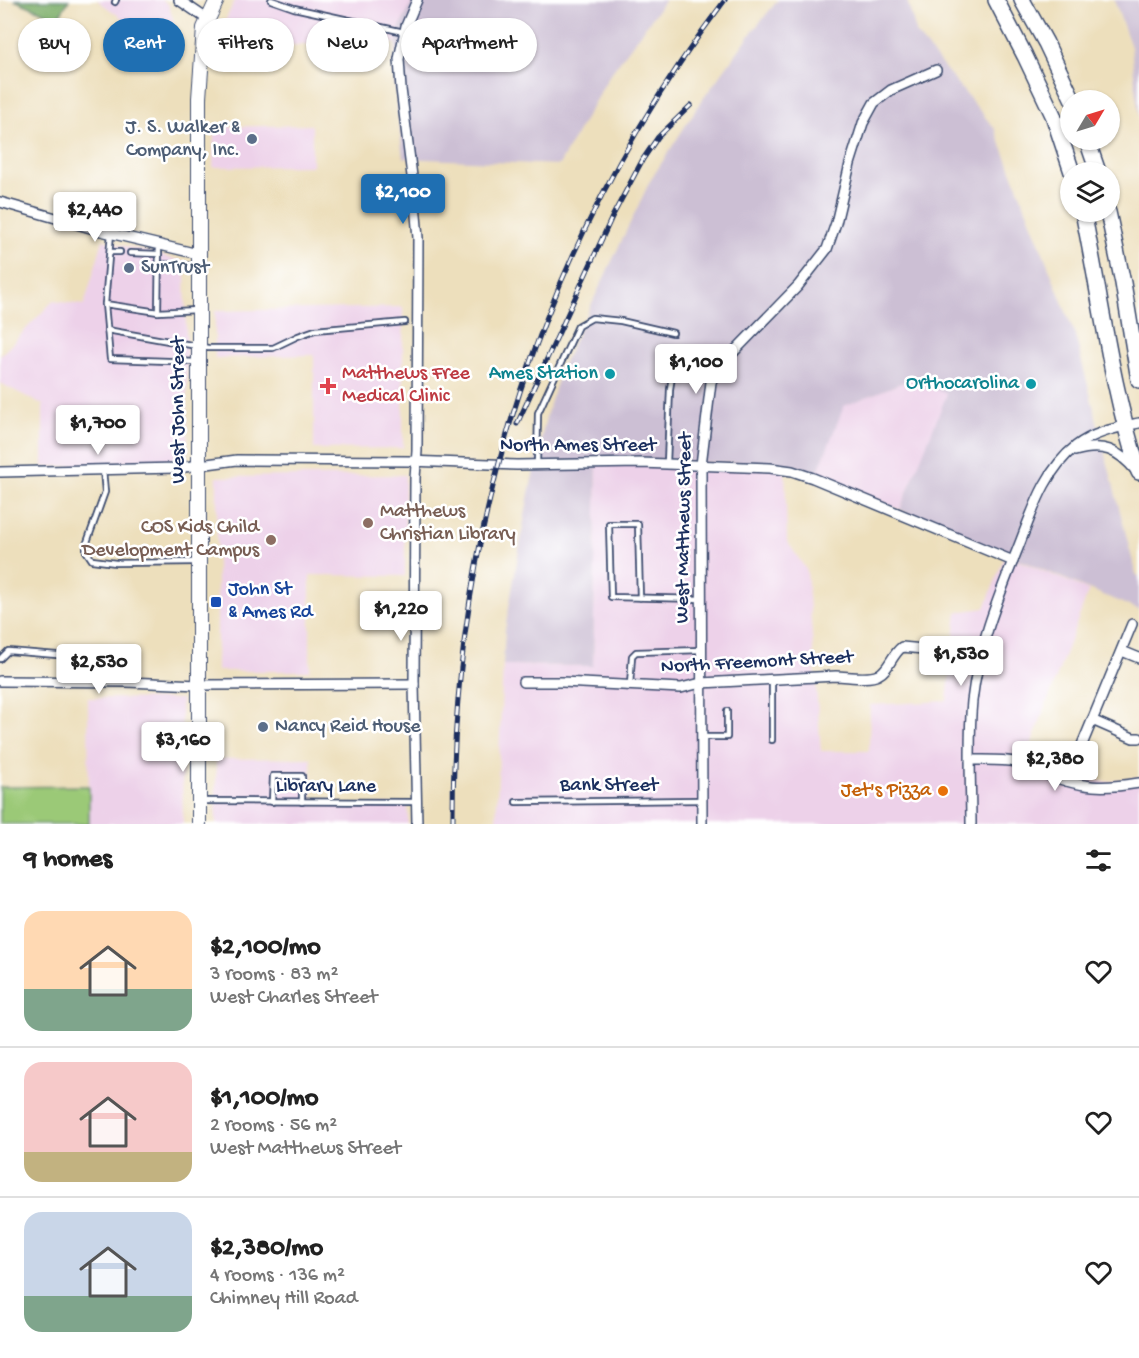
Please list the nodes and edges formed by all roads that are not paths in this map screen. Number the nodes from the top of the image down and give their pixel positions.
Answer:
1 (179, 0) edge
2 (217, 0) edge
3 (271, 0) edge
4 (417, 0) edge
5 (996, 0) edge
6 (1022, 0) edge
7 (206, 18) edge
8 (208, 18) edge
9 (410, 18) edge
10 (401, 31) edge
11 (401, 44) edge
12 (936, 70) dead end
13 (200, 72) edge
14 (1068, 90) edge
15 (1069, 162) edge
16 (0, 202) edge
17 (1085, 222) edge
18 (1110, 222) edge
19 (111, 233) junction
20 (159, 250) junction
21 (110, 252) junction
22 (120, 252) dead end
23 (130, 253) dead end
24 (198, 260) junction
25 (159, 264) junction
26 (105, 304) junction
27 (198, 310) junction
28 (158, 312) junction
29 (405, 322) dead end
30 (107, 330) junction
31 (673, 333) dead end
32 (198, 344) junction
33 (198, 362) junction
34 (675, 364) dead end
35 (1139, 380) edge
36 (1131, 424) edge
37 (1070, 452) junction
38 (417, 461) junction
39 (668, 464) junction
40 (198, 465) junction
41 (537, 465) junction
42 (701, 465) junction
43 (103, 470) junction
44 (0, 472) edge
45 (1139, 474) edge
46 (1013, 561) junction
47 (198, 562) junction
48 (640, 598) junction
49 (701, 599) junction
50 (1132, 624) dead end
51 (701, 650) junction
52 (945, 651) dead end
53 (1122, 651) junction
54 (1139, 658) edge
55 (0, 659) edge
56 (772, 680) junction
57 (0, 681) edge
58 (87, 681) junction
59 (523, 682) dead end
60 (701, 683) junction
61 (414, 684) junction
62 (199, 685) junction
63 (630, 685) junction
64 (727, 711) dead end
65 (1092, 720) junction
66 (702, 737) junction
67 (1139, 738) edge
68 (772, 740) dead end
69 (971, 760) junction
70 (1067, 781) junction
71 (1139, 783) edge
72 (702, 800) junction
73 (198, 801) junction
74 (272, 802) junction
75 (302, 802) junction
76 (417, 802) junction
77 (516, 802) dead end
78 (199, 824) edge
79 (417, 824) edge
80 (702, 824) edge
81 (971, 824) edge

1 - 7 street
2 - 8 main road, West John Street
3 - 10 lane
4 - 9 street
5 - 15 main road
6 - 14 main road
11 - 38 street
12 - 42 street, West Matthews Street
13 - 24 main road, West John Street
16 - 19 street
17 - 36 main road
18 - 35 main road
19 - 20 street
19 - 21 lane
20 - 23 lane
20 - 24 street
20 - 25 lane
21 - 22 lane
21 - 26 lane
24 - 25 lane
24 - 27 main road, West John Street
25 - 28 lane
26 - 28 lane
26 - 30 lane
27 - 28 lane
27 - 32 main road, West John Street
29 - 32 lane
30 - 32 lane
30 - 33 lane
31 - 41 lane
32 - 33 main road, West John Street
33 - 40 main road, West John Street
34 - 39 lane
36 - 37 street
36 - 45 main road
37 - 45 street
37 - 46 street
38 - 40 street, North Ames Street
38 - 41 street, North Ames Street
38 - 61 street
39 - 41 street, North Ames Street
39 - 42 street, North Ames Street
40 - 43 street, North Ames Street
40 - 47 main road, West John Street
42 - 46 street, North Ames Street
42 - 49 street, West Matthews Street
43 - 44 street, North Ames Street
43 - 47 lane
46 - 69 street
47 - 62 main road, West John Street
48 - 48 lane
48 - 49 lane
49 - 51 street, West Matthews Street
50 - 53 street
51 - 60 street, West Matthews Street
51 - 63 lane
52 - 56 street, North Freemont Street
53 - 54 street
53 - 65 street
55 - 58 lane
56 - 60 street, North Freemont Street
56 - 68 lane
57 - 58 street
58 - 62 street
59 - 63 street, North Freemont Street
60 - 63 street, North Freemont Street
60 - 66 street, West Matthews Street
61 - 62 street
61 - 76 street
62 - 73 main road, West John Street
64 - 66 lane
65 - 67 street
65 - 70 street
66 - 72 street, West Matthews Street
69 - 70 street
69 - 81 street
70 - 71 street
72 - 77 lane, Bank Street
72 - 80 street, West Matthews Street
73 - 74 lane, Library Lane
73 - 78 main road, West John Street
74 - 75 lane, Library Lane
74 - 75 lane
75 - 76 lane, Library Lane
76 - 79 street

